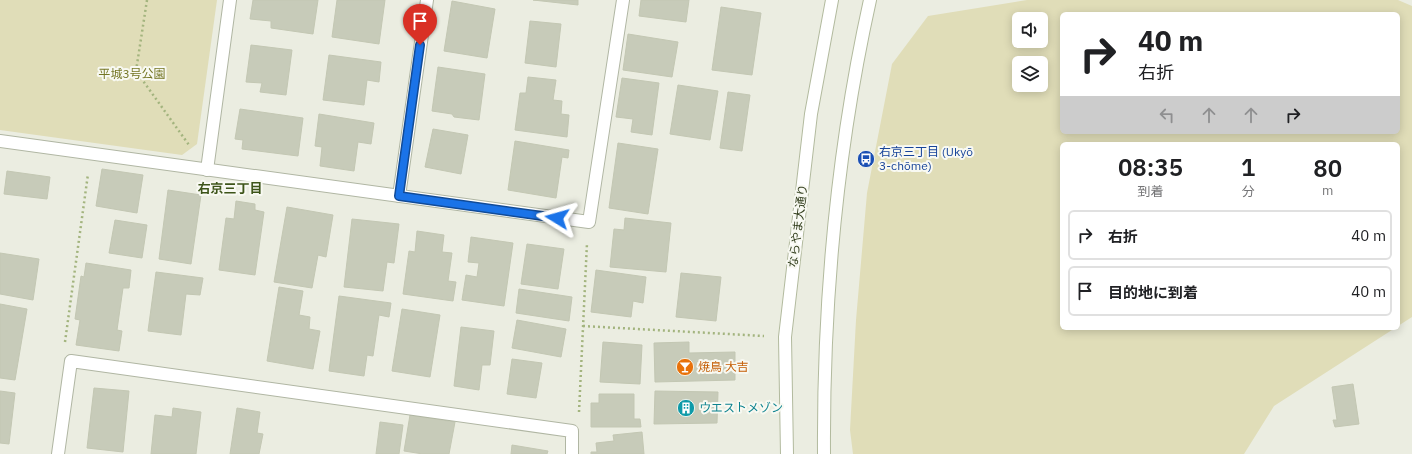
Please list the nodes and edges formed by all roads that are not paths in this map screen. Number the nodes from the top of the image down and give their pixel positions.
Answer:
1 (230, 0) edge
2 (427, 0) edge
3 (622, 0) edge
4 (832, 0) edge
5 (870, 0) edge
6 (0, 141) edge
7 (207, 170) junction
8 (399, 196) junction
9 (58, 454) edge
10 (572, 454) edge
11 (787, 454) edge
12 (824, 454) edge

1 - 7 street
2 - 8 street
3 - 8 street
4 - 11 street, ならやま大通り
5 - 12 street
6 - 7 street
7 - 8 street
9 - 10 street

